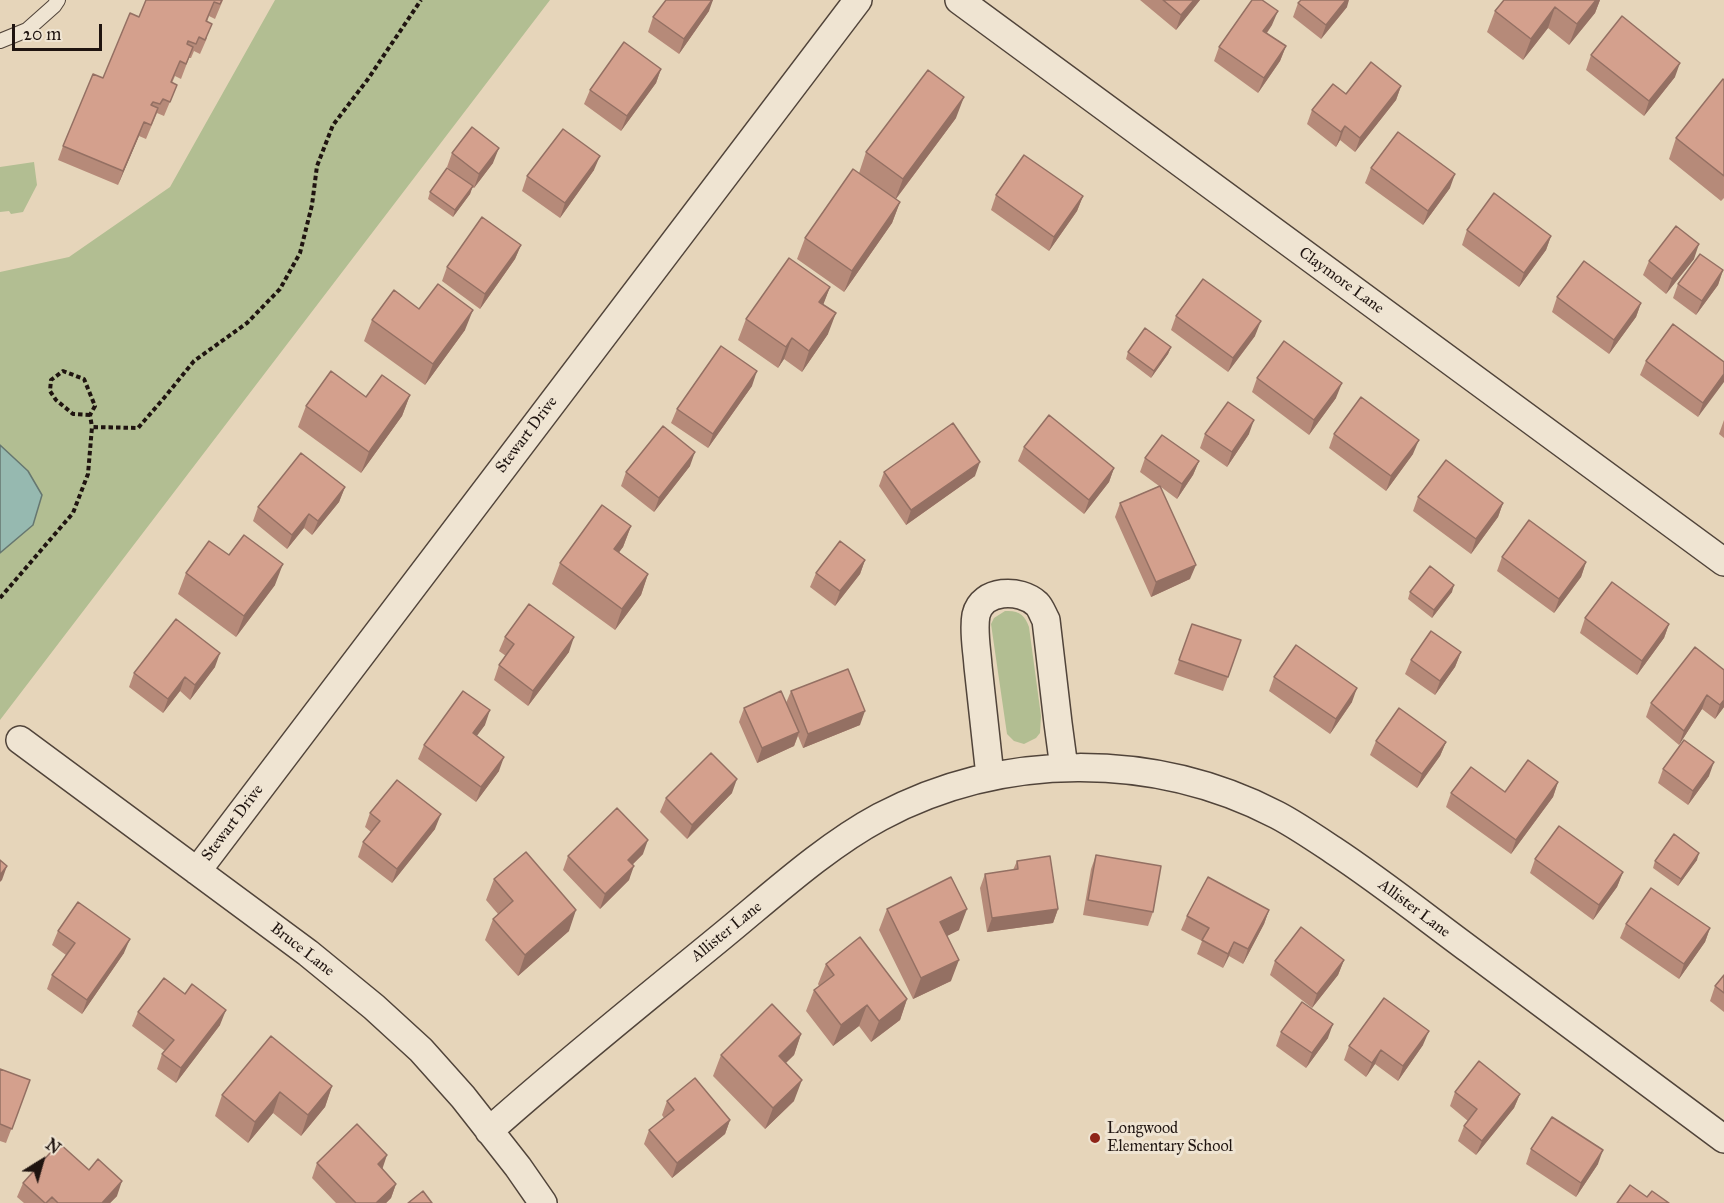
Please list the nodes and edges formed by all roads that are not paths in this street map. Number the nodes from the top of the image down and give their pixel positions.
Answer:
1 (58, 0) edge
2 (858, 0) edge
3 (958, 0) edge
4 (0, 41) edge
5 (1724, 562) edge
6 (20, 740) dead end
7 (1064, 768) junction
8 (990, 776) junction
9 (197, 871) junction
10 (489, 1131) junction
11 (1724, 1139) edge
12 (543, 1203) edge

1 - 4 lane
2 - 9 street, Stewart Drive
3 - 5 street, Claymore Lane
6 - 9 street, Bruce Lane
7 - 8 street, Allister Lane
7 - 8 street
7 - 11 street, Allister Lane
8 - 10 street, Allister Lane
9 - 10 street, Bruce Lane
10 - 12 street, Bruce Lane

